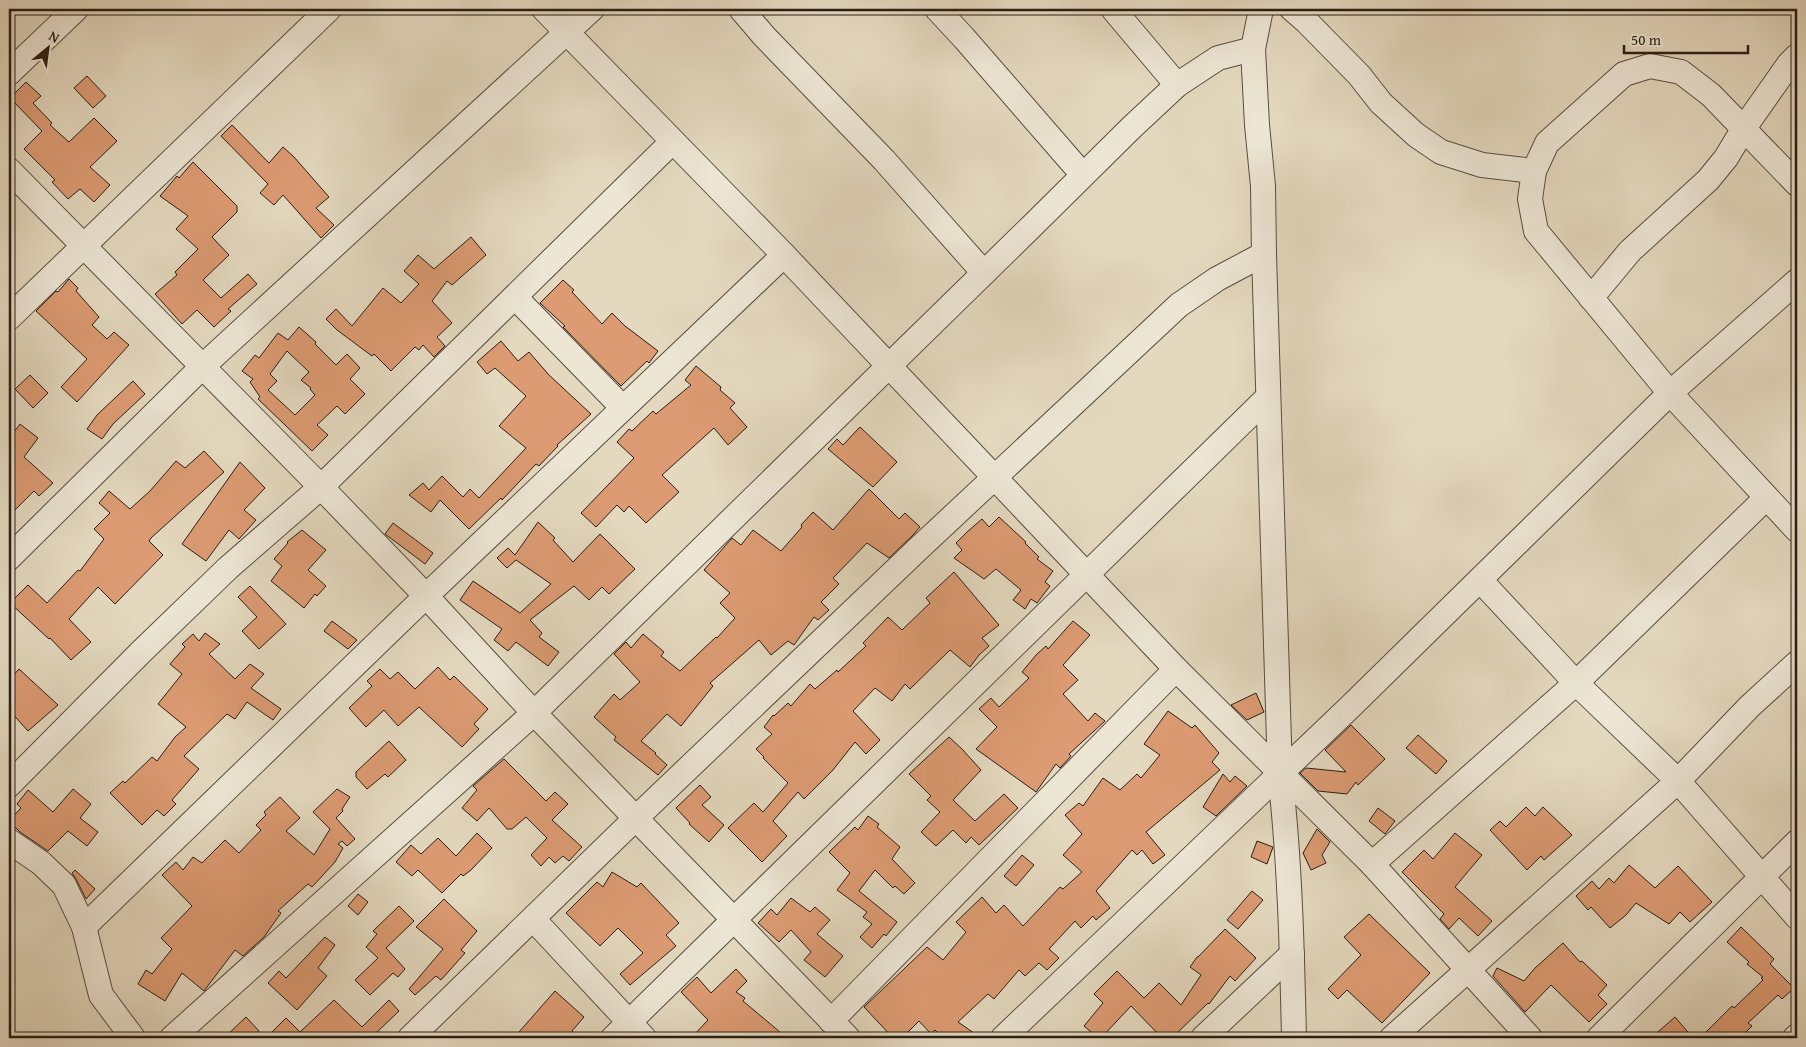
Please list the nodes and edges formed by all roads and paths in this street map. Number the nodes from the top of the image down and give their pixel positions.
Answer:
1 (76, 9) edge
2 (328, 9) edge
3 (544, 9) edge
4 (592, 9) edge
5 (741, 9) edge
6 (937, 9) edge
7 (1113, 9) edge
8 (1260, 9) edge
9 (1292, 9) edge
10 (568, 33) junction
11 (1253, 49) junction
12 (1797, 56) edge
13 (9, 73) edge
14 (1177, 85) junction
15 (1744, 128) junction
16 (672, 142) junction
17 (9, 170) edge
18 (1534, 171) junction
19 (1083, 176) junction
20 (1797, 184) edge
21 (84, 246) junction
22 (784, 254) junction
23 (1264, 254) junction
24 (984, 273) junction
25 (1797, 281) edge
26 (514, 297) junction
27 (1591, 298) junction
28 (9, 318) edge
29 (202, 366) junction
30 (888, 366) junction
31 (1670, 393) junction
32 (1268, 397) junction
33 (623, 408) junction
34 (994, 477) junction
35 (321, 487) junction
36 (1766, 498) junction
37 (1797, 530) edge
38 (9, 558) edge
39 (1087, 575) junction
40 (1480, 580) junction
41 (426, 596) junction
42 (1797, 664) edge
43 (1176, 669) junction
44 (1576, 683) junction
45 (534, 713) junction
46 (1280, 774) junction
47 (1678, 781) junction
48 (9, 785) edge
49 (636, 818) junction
50 (9, 841) edge
51 (1797, 842) edge
52 (1372, 864) junction
53 (1760, 877) junction
54 (1797, 918) edge
55 (533, 919) junction
56 (734, 920) junction
57 (84, 927) junction
58 (1292, 954) junction
59 (1468, 970) junction
60 (832, 1021) junction
61 (628, 1033) edge
62 (133, 1038) edge
63 (172, 1038) edge
64 (410, 1038) edge
65 (848, 1038) edge
66 (1003, 1038) edge
67 (1203, 1038) edge
68 (1294, 1038) edge
69 (1392, 1038) edge
70 (1530, 1038) edge
71 (1599, 1038) edge

1 - 13 street
2 - 21 street
3 - 10 street
4 - 10 street
5 - 24 street
6 - 19 street
7 - 14 street
8 - 11 street
9 - 18 street
10 - 16 street
10 - 29 street
11 - 14 street
11 - 23 street
12 - 15 street
14 - 19 street
15 - 18 street
15 - 20 street
15 - 27 street
16 - 22 street
16 - 26 street
17 - 21 street
18 - 27 street
19 - 24 street
21 - 28 street
21 - 29 street
22 - 30 street
22 - 33 street
23 - 32 street
23 - 34 street
24 - 30 street
25 - 31 street
26 - 33 street
26 - 35 street
27 - 31 street
29 - 35 street
29 - 38 street
30 - 34 street
30 - 45 street
31 - 36 street
31 - 40 street
32 - 39 street
32 - 46 street
33 - 41 street
34 - 39 street
34 - 49 street
35 - 41 street
35 - 48 street
36 - 37 street
36 - 44 street
39 - 43 street
39 - 56 street
40 - 44 street
40 - 46 street
41 - 45 street
41 - 57 street
42 - 47 street
43 - 46 street
43 - 60 street
44 - 47 street
44 - 52 street
45 - 49 street
45 - 63 street
46 - 52 street
46 - 58 street
46 - 66 street
47 - 53 street
47 - 59 street
49 - 55 street
49 - 56 street
50 - 57 street
51 - 53 street
52 - 59 street
53 - 54 street
53 - 71 street
55 - 61 street
55 - 64 street
56 - 60 street
56 - 61 street
57 - 62 street
58 - 67 street
58 - 68 street
59 - 69 street
59 - 70 street
60 - 65 street

